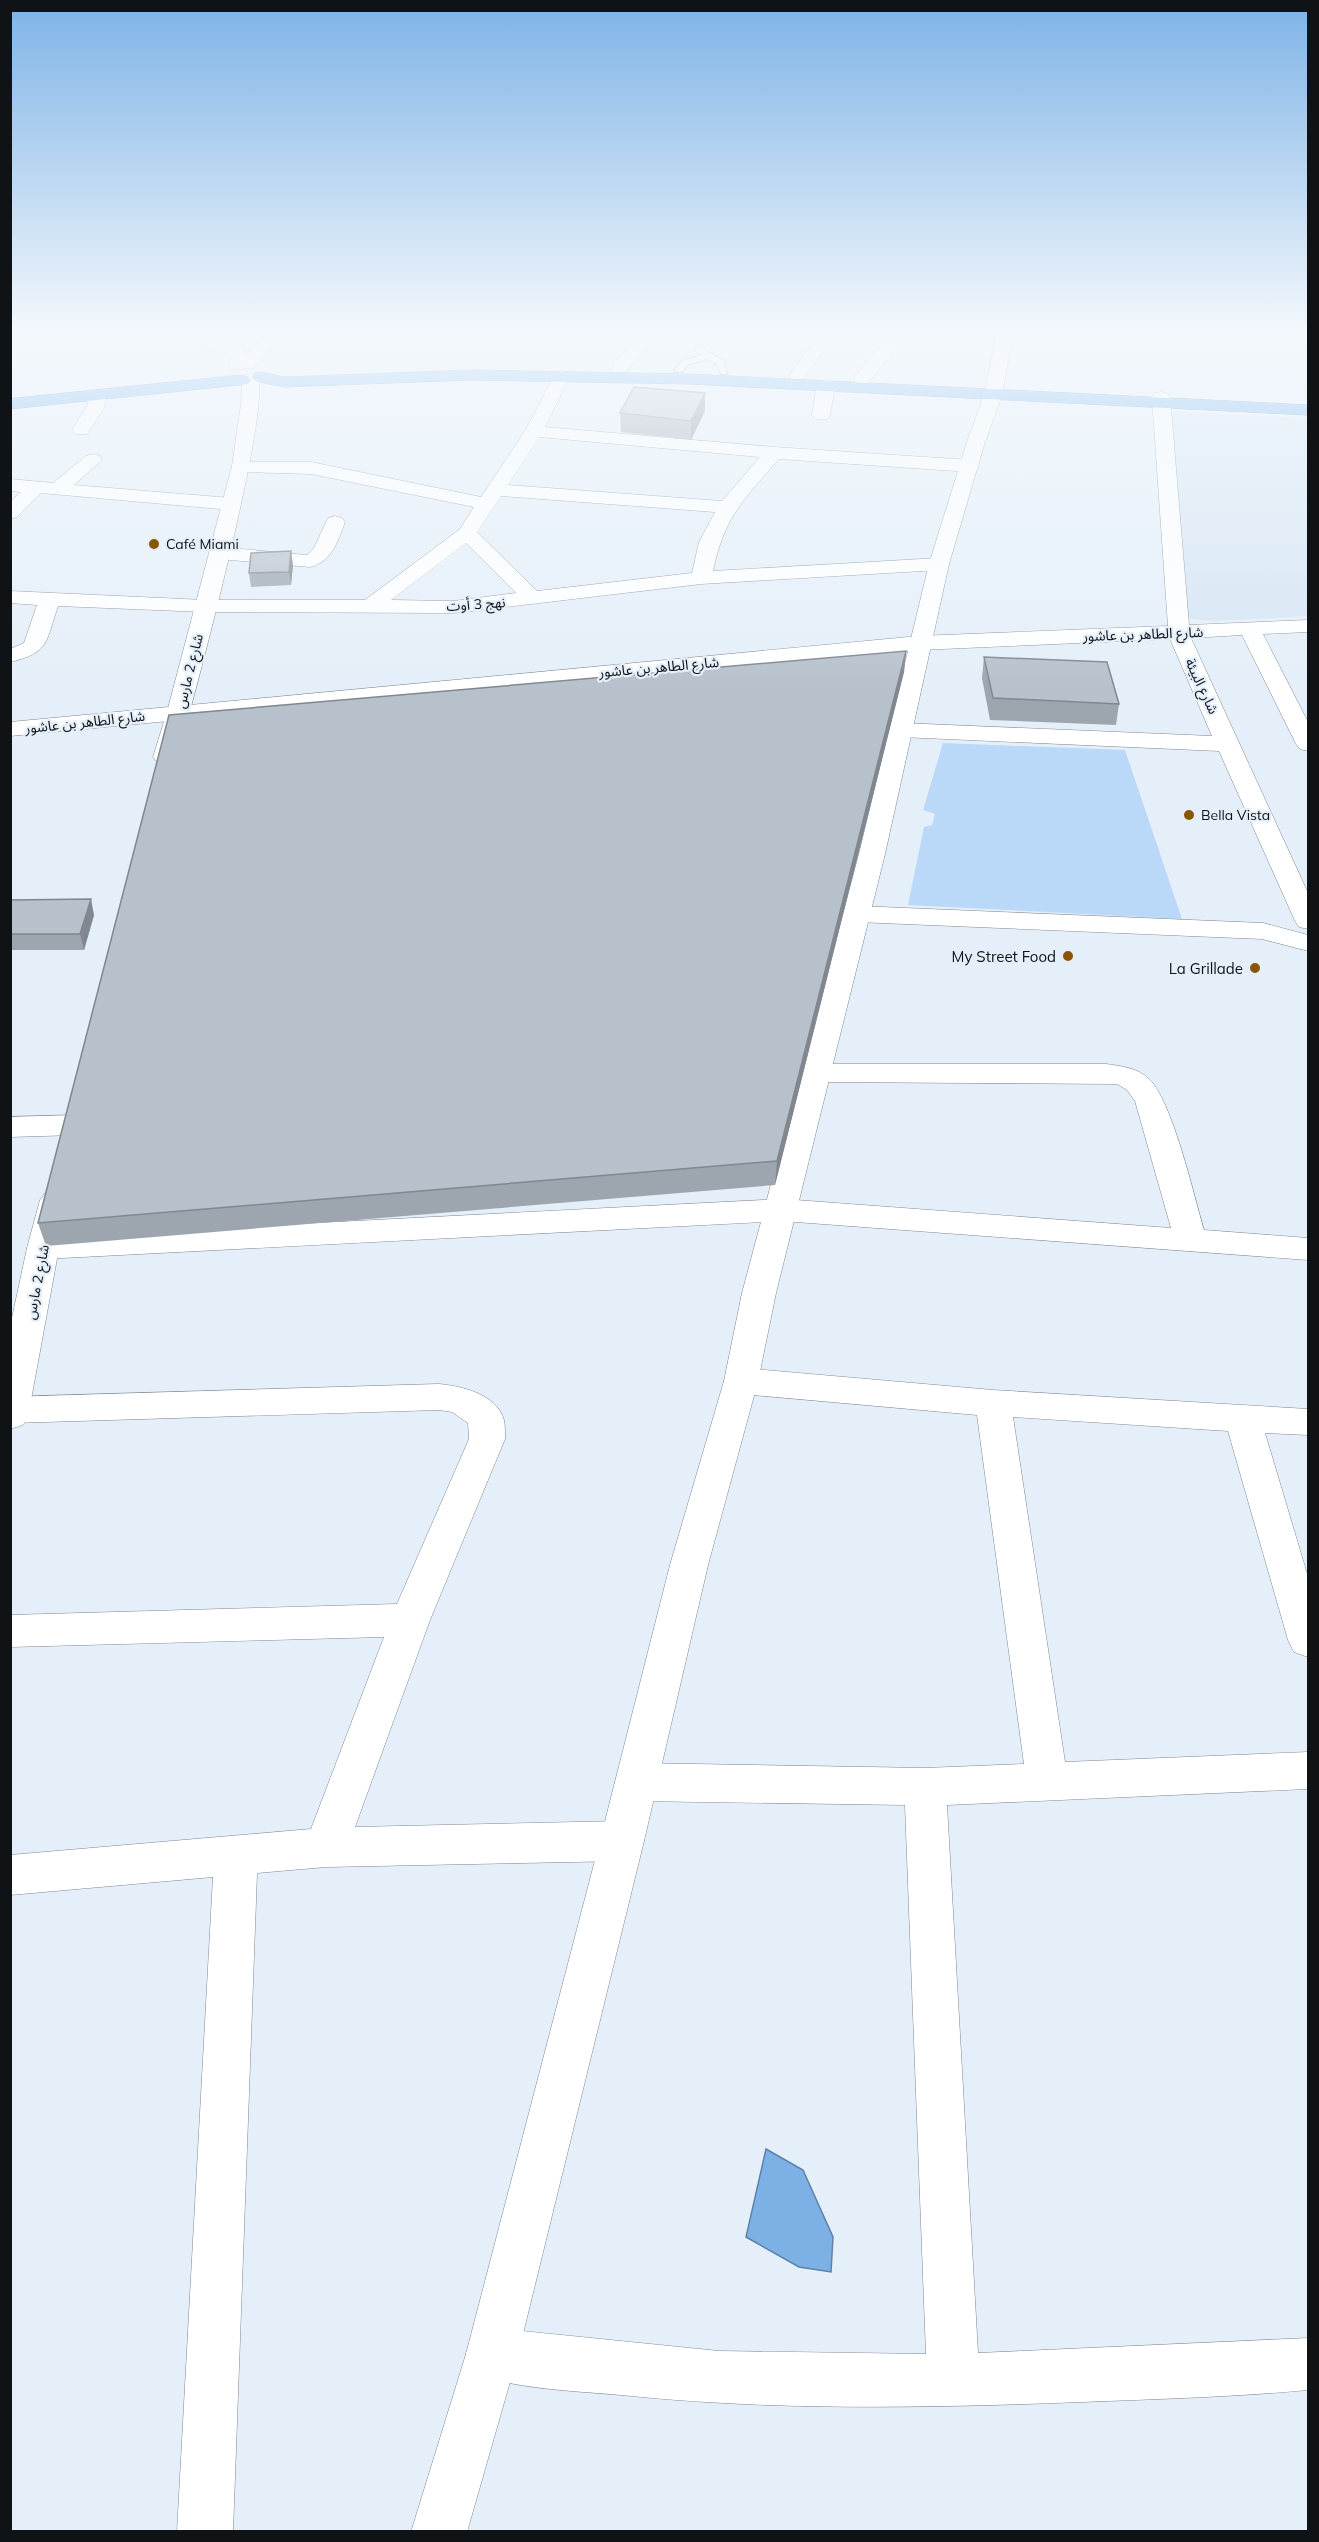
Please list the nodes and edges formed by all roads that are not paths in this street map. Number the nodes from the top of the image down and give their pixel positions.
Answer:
1 (243, 452) edge
2 (520, 452) edge
3 (759, 452) edge
4 (974, 452) edge
5 (1165, 452) edge
6 (774, 453) junction
7 (93, 460) dead end
8 (241, 466) junction
9 (970, 466) junction
10 (10, 485) edge
11 (36, 488) junction
12 (57, 489) junction
13 (490, 497) junction
14 (231, 504) junction
15 (727, 507) junction
16 (10, 513) edge
17 (334, 522) dead end
18 (467, 533) junction
19 (219, 553) junction
20 (939, 564) junction
21 (701, 578) junction
22 (10, 597) edge
23 (50, 598) junction
24 (533, 599) junction
25 (372, 605) junction
26 (205, 606) junction
27 (1308, 626) edge
28 (1254, 636) junction
29 (1181, 639) junction
30 (1308, 640) edge
31 (917, 652) junction
32 (10, 656) edge
33 (176, 720) junction
34 (10, 729) edge
35 (901, 730) junction
36 (10, 744) edge
37 (1229, 744) junction
38 (1308, 744) edge
39 (159, 782) edge
40 (857, 914) junction
41 (1308, 920) edge
42 (1263, 931) junction
43 (1308, 943) edge
44 (817, 1073) junction
45 (75, 1125) edge
46 (10, 1127) edge
47 (61, 1181) edge
48 (782, 1210) junction
49 (1191, 1240) junction
50 (43, 1248) junction
51 (1308, 1249) edge
52 (741, 1381) junction
53 (993, 1403) junction
54 (11, 1413) edge
55 (1242, 1417) junction
56 (1308, 1422) edge
57 (410, 1620) junction
58 (10, 1630) edge
59 (1308, 1640) edge
60 (1308, 1771) edge
61 (1047, 1780) junction
62 (636, 1782) junction
63 (925, 1787) junction
64 (622, 1841) junction
65 (326, 1847) junction
66 (236, 1856) junction
67 (10, 1875) edge
68 (492, 2354) junction
69 (1308, 2364) edge
70 (952, 2379) junction
71 (205, 2532) edge
72 (439, 2532) edge

1 - 8 street, شارع 2 مارس
2 - 13 street
3 - 6 street
4 - 9 street
5 - 29 street, شارع البيئة
6 - 9 street
6 - 15 street
7 - 12 street
8 - 13 street
8 - 14 street, شارع 2 مارس
9 - 20 street
10 - 11 street
11 - 12 street
11 - 16 street
12 - 14 street
13 - 15 street
13 - 18 street
14 - 19 street, شارع 2 مارس
15 - 21 street
17 - 19 street
18 - 24 street
18 - 25 street
19 - 26 street, شارع 2 مارس
20 - 21 street, نهج 3 أوت
20 - 31 street
21 - 24 street, نهج 3 أوت
22 - 23 street, نهج 3 أوت
23 - 26 street, نهج 3 أوت
23 - 32 street
24 - 25 street, نهج 3 أوت
25 - 26 street, نهج 3 أوت
26 - 33 street, شارع 2 مارس
27 - 28 street, شارع الطاهر بن عاشور
28 - 29 street, شارع الطاهر بن عاشور
28 - 30 street, شارع الطاهر بن عاشور
28 - 38 street
29 - 31 street, شارع الطاهر بن عاشور
29 - 37 street, شارع البيئة
31 - 33 street, شارع الطاهر بن عاشور
31 - 35 street
33 - 34 street, شارع الطاهر بن عاشور
33 - 36 street, شارع الطاهر بن عاشور
33 - 39 street, شارع 2 مارس
35 - 37 street
35 - 40 street
37 - 41 street, شارع البيئة
40 - 42 street
40 - 44 street
41 - 42 street
42 - 43 street
44 - 48 street
44 - 49 street
45 - 46 street
47 - 50 street, شارع 2 مارس
48 - 49 street
48 - 50 street
48 - 52 street
49 - 51 street
50 - 54 street, شارع 2 مارس
52 - 53 street
52 - 62 street
53 - 55 street
53 - 61 street
54 - 57 street
55 - 56 street
55 - 59 street
57 - 58 street
57 - 65 street
60 - 61 street
61 - 63 street
62 - 63 street
62 - 64 street
63 - 70 street
64 - 65 street
64 - 68 street
65 - 66 street
66 - 67 street
66 - 71 street
68 - 70 street
68 - 72 street
69 - 70 street

